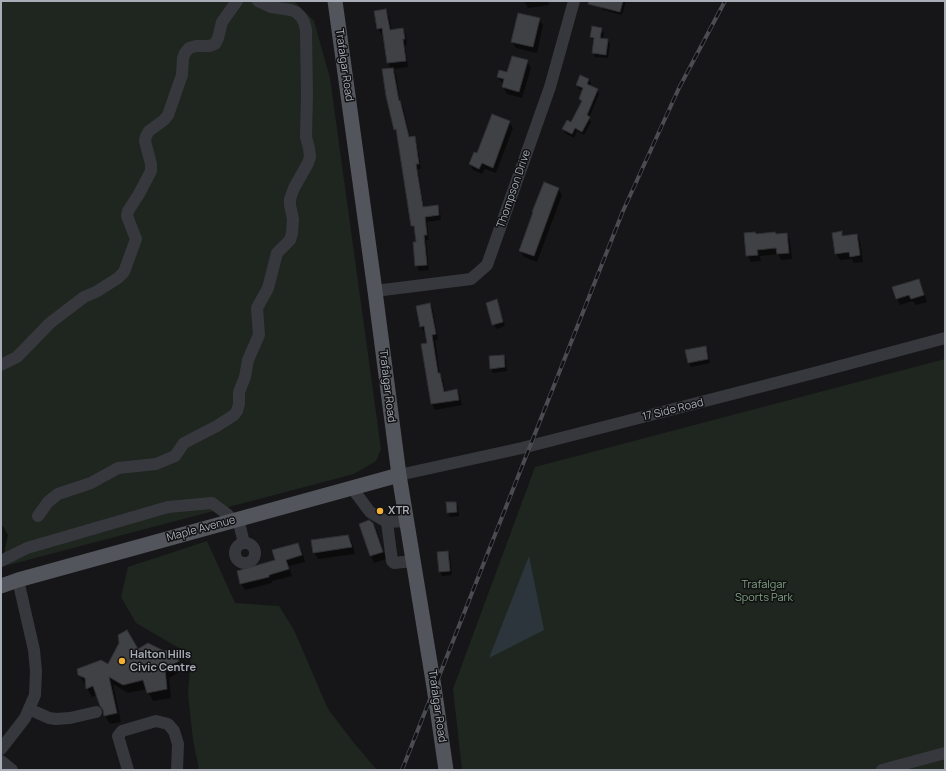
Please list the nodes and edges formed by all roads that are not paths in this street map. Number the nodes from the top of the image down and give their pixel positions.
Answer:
1 (237, 1) edge
2 (258, 1) edge
3 (335, 1) edge
4 (574, 1) edge
5 (375, 291) junction
6 (945, 338) edge
7 (1, 365) edge
8 (399, 475) junction
9 (352, 488) junction
10 (38, 516) dead end
11 (236, 520) junction
12 (406, 521) junction
13 (387, 522) junction
14 (244, 543) dead end
15 (1, 561) edge
16 (413, 561) junction
17 (6, 584) edge
18 (29, 709) junction
19 (96, 712) dead end
20 (1, 749) edge
21 (945, 753) edge
22 (1, 761) edge
23 (12, 770) edge
24 (128, 770) edge
25 (177, 770) edge
26 (446, 770) edge
27 (882, 770) edge

1 - 7 street
2 - 10 street
3 - 5 main road, Trafalgar Road
4 - 5 street, Thompson Drive
5 - 8 main road, Trafalgar Road
6 - 8 street, 17 Side Road
8 - 9 main road, Maple Avenue
8 - 12 main road, Trafalgar Road
9 - 11 main road, Maple Avenue
9 - 13 street
11 - 14 street
11 - 15 street
11 - 17 main road, Maple Avenue
12 - 13 street
12 - 16 main road, Trafalgar Road
13 - 16 street
16 - 26 main road, Trafalgar Road
17 - 18 street
18 - 19 street
18 - 20 street
21 - 27 street
22 - 23 street
24 - 25 street

